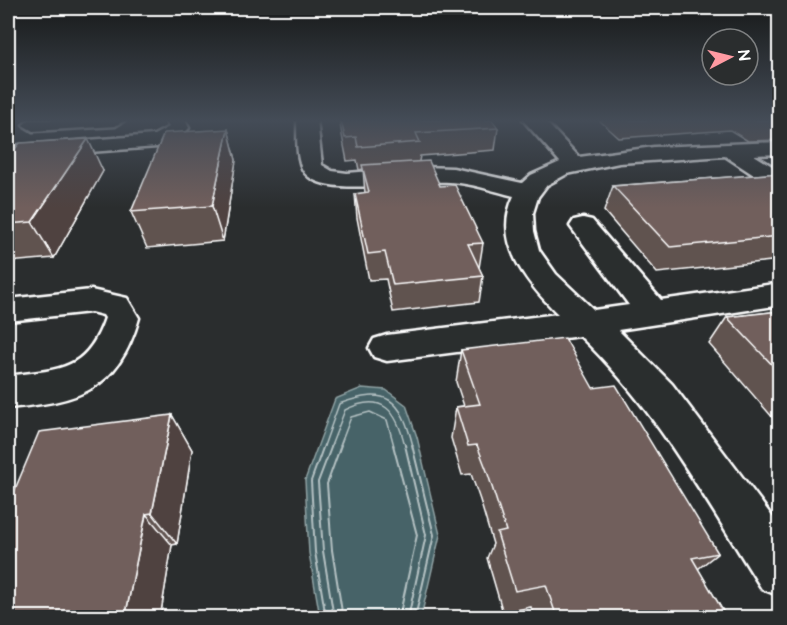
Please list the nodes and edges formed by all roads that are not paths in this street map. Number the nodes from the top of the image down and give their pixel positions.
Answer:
1 (56, 149) edge
2 (309, 149) edge
3 (560, 149) edge
4 (761, 149) edge
5 (732, 151) junction
6 (8, 153) edge
7 (574, 165) junction
8 (780, 182) edge
9 (529, 192) junction
10 (583, 226) dead end
11 (774, 295) dead end
12 (8, 310) edge
13 (653, 313) junction
14 (587, 323) junction
15 (387, 348) dead end
16 (8, 392) edge
17 (780, 572) edge

1 - 6 street
2 - 9 street
3 - 7 street
4 - 5 street
5 - 7 street
5 - 8 street
7 - 9 street
9 - 14 street
10 - 13 street
11 - 13 street
12 - 16 street
13 - 14 street
14 - 15 street
14 - 17 street

